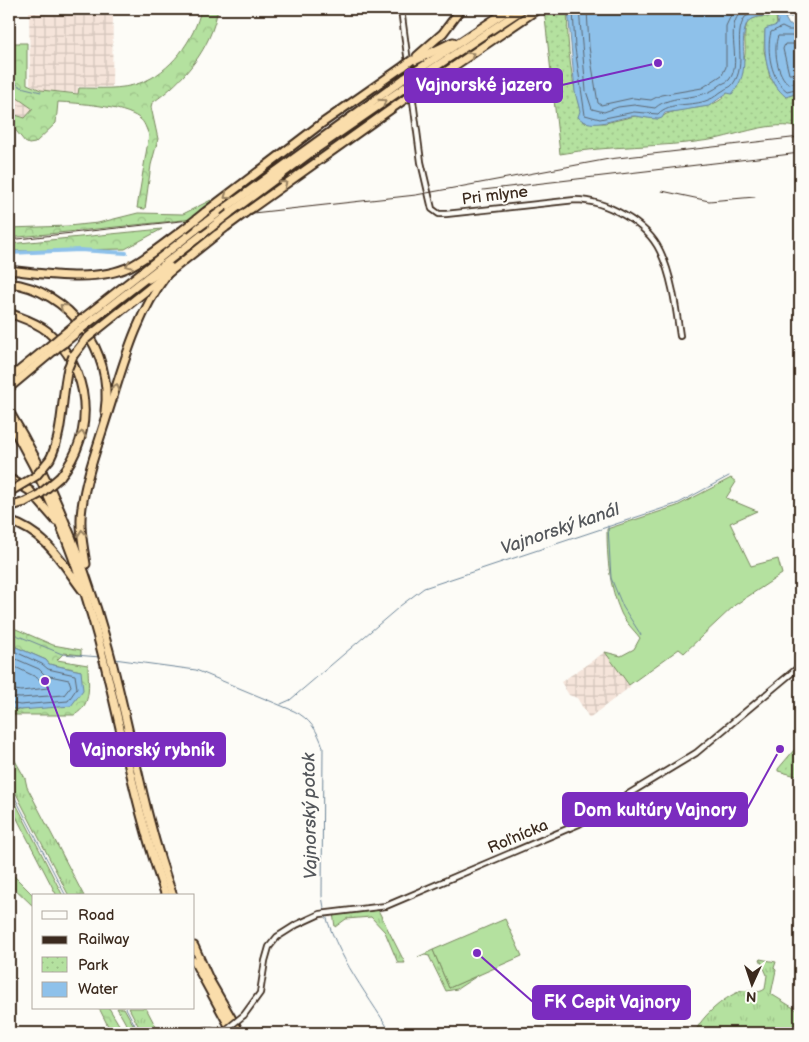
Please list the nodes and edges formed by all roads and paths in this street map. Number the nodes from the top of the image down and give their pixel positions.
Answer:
1 (401, 9) edge
2 (461, 9) edge
3 (510, 9) edge
4 (523, 9) edge
5 (537, 9) edge
6 (484, 26) junction
7 (412, 61) junction
8 (184, 229) junction
9 (192, 254) junction
10 (9, 271) edge
11 (168, 273) junction
12 (9, 283) edge
13 (116, 292) junction
14 (128, 292) junction
15 (9, 313) edge
16 (81, 324) junction
17 (680, 336) dead end
18 (58, 343) junction
19 (9, 379) edge
20 (9, 388) edge
21 (9, 411) edge
22 (9, 422) edge
23 (102, 434) junction
24 (9, 478) edge
25 (10, 492) edge
26 (9, 507) edge
27 (9, 521) edge
28 (68, 541) junction
29 (89, 581) junction
30 (86, 596) junction
31 (105, 649) junction
32 (108, 663) junction
33 (800, 666) edge
34 (165, 894) edge
35 (172, 894) edge
36 (195, 948) edge
37 (195, 963) edge
38 (195, 1033) edge
39 (217, 1033) edge
40 (222, 1033) edge
41 (233, 1033) edge
42 (240, 1033) edge

1 - 17 street, Pri mlyne
2 - 7 highway
3 - 6 highway
14 -> 4 highway, bridge
9 -> 5 highway, bridge
6 - 7 highway
6 - 13 highway, bridge
7 -> 8 highway, bridge
8 -> 10 highway
8 - 13 highway
9 - 11 highway
9 - 14 highway
23 -> 11 highway
11 - 25 highway, bridge
23 -> 12 highway
13 - 16 highway
14 - 16 highway
26 -> 15 highway, bridge
16 - 18 highway
18 - 19 highway
18 - 20 highway
21 - 29 highway
22 - 28 highway
29 -> 23 highway
24 - 28 highway
27 - 30 highway
28 - 30 highway
29 - 31 highway
30 - 31 highway
31 - 32 highway
32 - 34 highway
32 - 35 highway
33 - 40 street, Roľnícka, bridge
36 - 42 highway
37 - 41 highway
38 - 39 street

